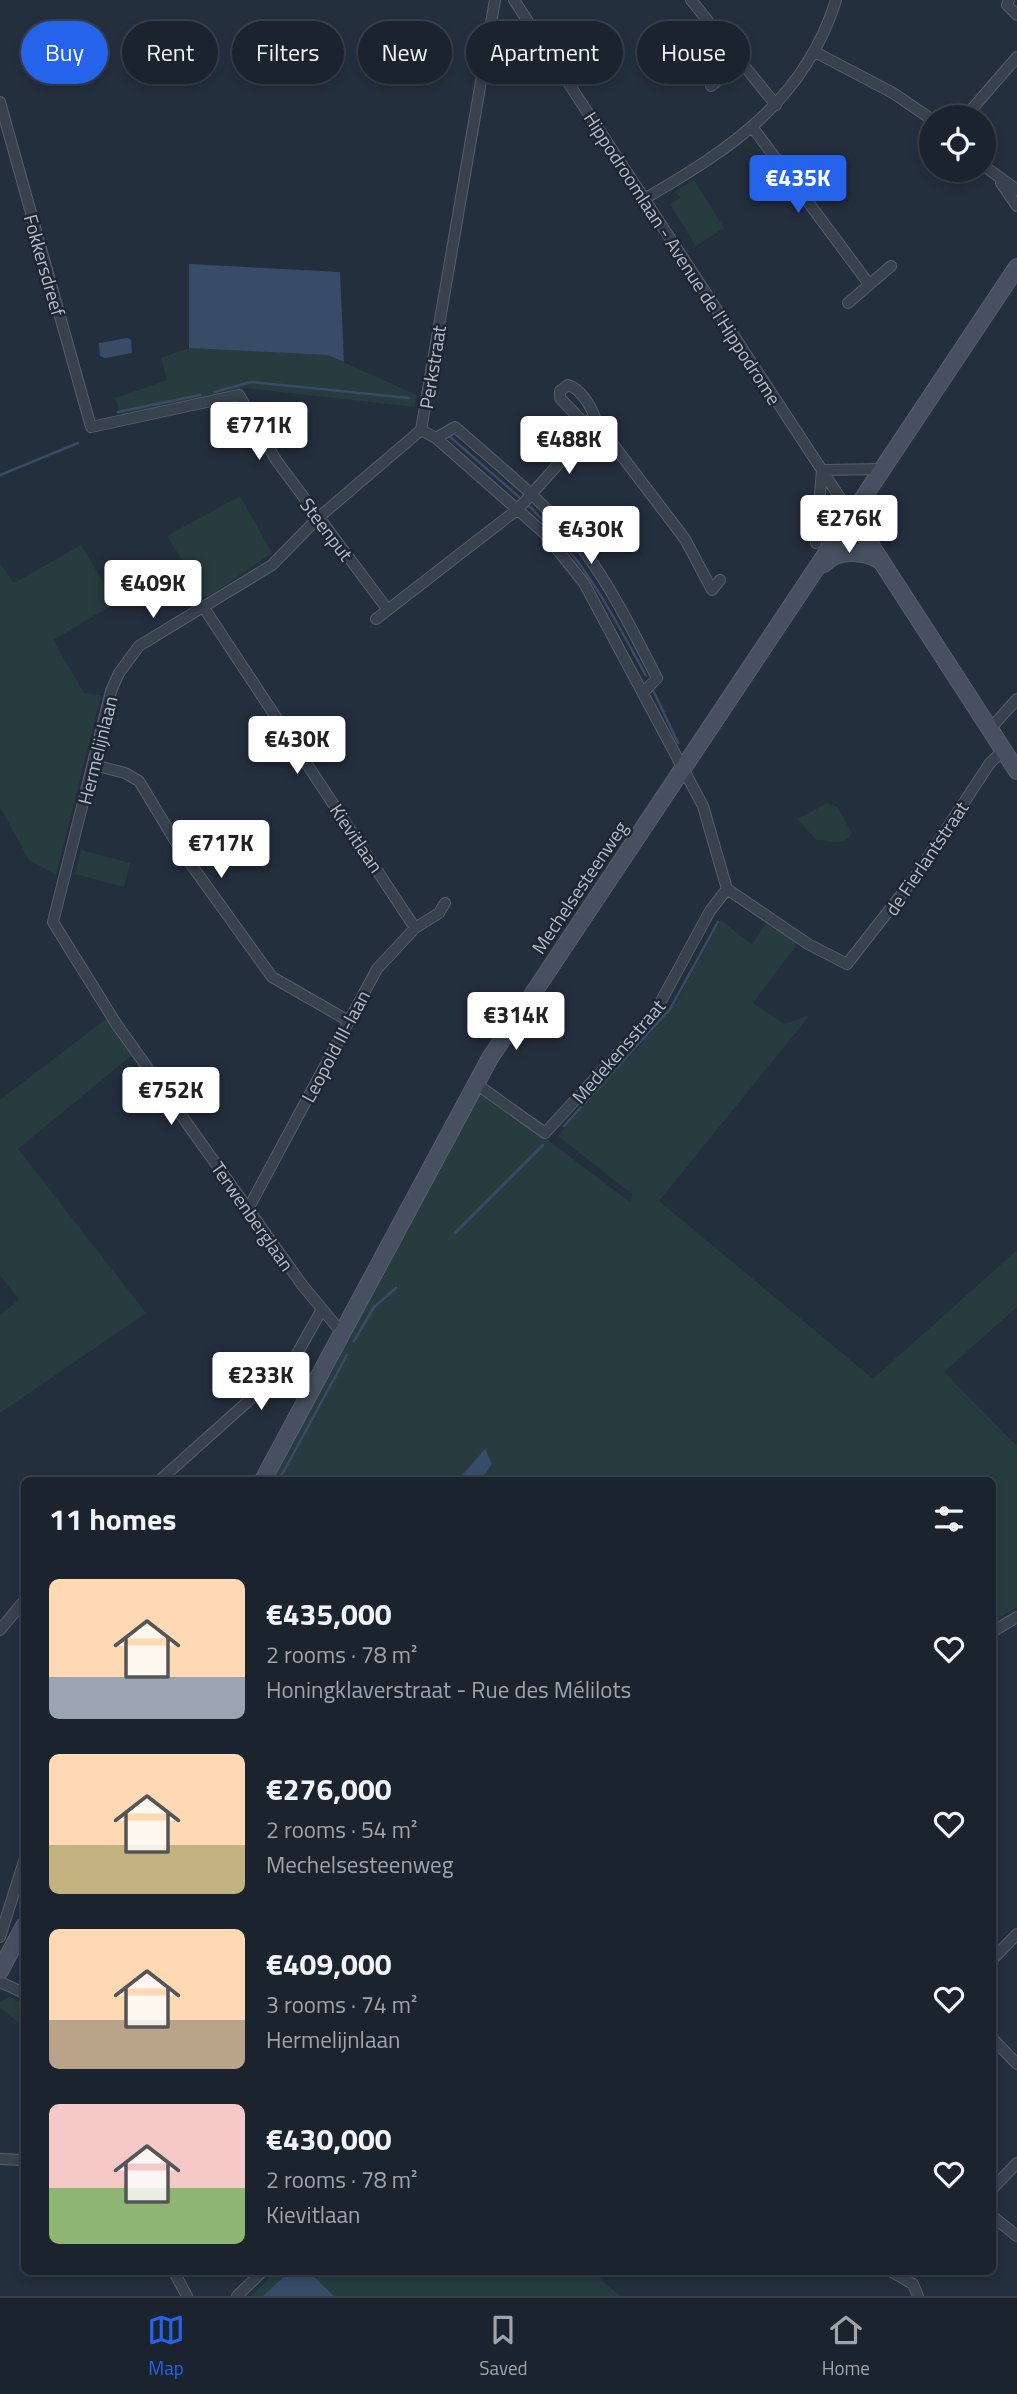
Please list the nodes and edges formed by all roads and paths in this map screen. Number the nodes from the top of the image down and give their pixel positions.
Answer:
1 (495, 0) edge
2 (514, 0) edge
3 (691, 0) edge
4 (836, 0) edge
5 (1009, 0) edge
6 (1017, 15) edge
7 (707, 21) edge
8 (815, 52) junction
9 (1017, 57) edge
10 (750, 75) edge
11 (714, 84) edge
12 (711, 86) dead end
13 (0, 102) edge
14 (776, 105) junction
15 (975, 105) edge
16 (919, 111) edge
17 (753, 128) junction
18 (997, 178) joint
19 (1017, 190) edge
20 (644, 199) junction
21 (1017, 206) edge
22 (891, 266) dead end
23 (1017, 267) edge
24 (869, 284) junction
25 (848, 303) dead end
26 (91, 427) joint
27 (421, 430) junction
28 (436, 438) junction
29 (883, 469) junction
30 (822, 470) junction
31 (532, 495) junction
32 (518, 509) junction
33 (852, 516) junction
34 (318, 518) junction
35 (816, 543) dead end
36 (881, 561) junction
37 (815, 573) junction
38 (720, 580) dead end
39 (204, 608) junction
40 (388, 610) junction
41 (376, 619) dead end
42 (643, 693) junction
43 (1017, 699) edge
44 (990, 729) junction
45 (1004, 750) junction
46 (94, 765) junction
47 (683, 769) junction
48 (1017, 771) edge
49 (727, 889) junction
50 (445, 903) dead end
51 (53, 922) joint
52 (415, 928) junction
53 (347, 1020) junction
54 (475, 1083) junction
55 (248, 1209) junction
56 (321, 1311) junction
57 (342, 1333) junction
58 (163, 1477) edge
59 (265, 1477) edge
60 (21, 1605) edge
61 (1017, 1617) edge
62 (0, 1630) edge
63 (996, 1630) edge
64 (21, 1870) edge
65 (21, 1932) edge
66 (1017, 1934) edge
67 (0, 1937) edge
68 (996, 1955) edge
69 (0, 1971) edge
70 (0, 1982) edge
71 (21, 1992) edge
72 (996, 2042) edge
73 (1017, 2064) edge
74 (0, 2159) edge
75 (21, 2160) edge
76 (1017, 2163) edge
77 (996, 2185) edge
78 (996, 2219) edge
79 (1017, 2236) edge
80 (176, 2275) edge
81 (259, 2275) edge
82 (897, 2275) edge
83 (918, 2275) edge
84 (913, 2284) junction
85 (187, 2296) edge
86 (237, 2296) edge
87 (918, 2296) edge

1 - 27 street, Perkstraat
2 - 20 street, Hippodroomlaan - Avenue de l'Hippodrome
3 - 7 street
4 - 8 street
5 - 6 street
8 - 14 street
8 - 16 street
9 - 15 street
10 - 14 street
11 - 12 street
13 - 26 street, Fokkersdreef
14 - 17 street
17 - 20 street
17 - 24 street
18 - 19 street
18 - 21 street
20 - 30 street, Hippodroomlaan - Avenue de l'Hippodrome
22 - 24 street
23 - 29 main road, Mechelsesteenweg
24 - 25 street
26 - 34 street, Steenput
27 - 28 street, Perkstraat
27 - 34 street, Hermelijnlaan
28 - 31 street
28 - 32 street, Perkstraat
29 - 30 street
29 - 33 main road, Mechelsesteenweg
30 - 33 street, Hippodroomlaan - Avenue de l'Hippodrome
30 - 35 street
31 - 32 street
31 - 38 street
31 - 42 street
32 - 40 street
32 - 42 street, Perkstraat
33 - 36 main road
33 - 37 main road, Mechelsesteenweg
34 - 39 street, Hermelijnlaan
34 - 40 street, Steenput
36 - 37 main road
36 - 44 main road
37 - 47 main road, Mechelsesteenweg
39 - 46 street, Hermelijnlaan
39 - 52 street, Kievitlaan
40 - 41 street
42 - 47 street, Perkstraat
43 - 44 street
44 - 45 main road
45 - 48 main road
45 - 49 street, de Fierlantstraat
46 - 51 street, Hermelijnlaan
46 - 53 street
47 - 49 street, Perkstraat
47 - 54 main road, Mechelsesteenweg
49 - 54 street, Medekensstraat
50 - 52 street, Leopold III-laan
51 - 55 street, Terwenberglaan
52 - 53 street, Leopold III-laan
53 - 55 street, Leopold III-laan
54 - 57 main road, Mechelsesteenweg
55 - 56 street, Terwenberglaan
56 - 57 street, Terwenberglaan
56 - 58 street
57 - 59 main road, Mechelsesteenweg
60 - 62 street
61 - 63 street
64 - 67 street
65 - 69 main road
66 - 68 street
70 - 71 street
72 - 73 street
74 - 75 street
76 - 77 street
78 - 79 street
80 - 85 street
81 - 86 street
82 - 84 street
83 - 84 street
84 - 87 street

